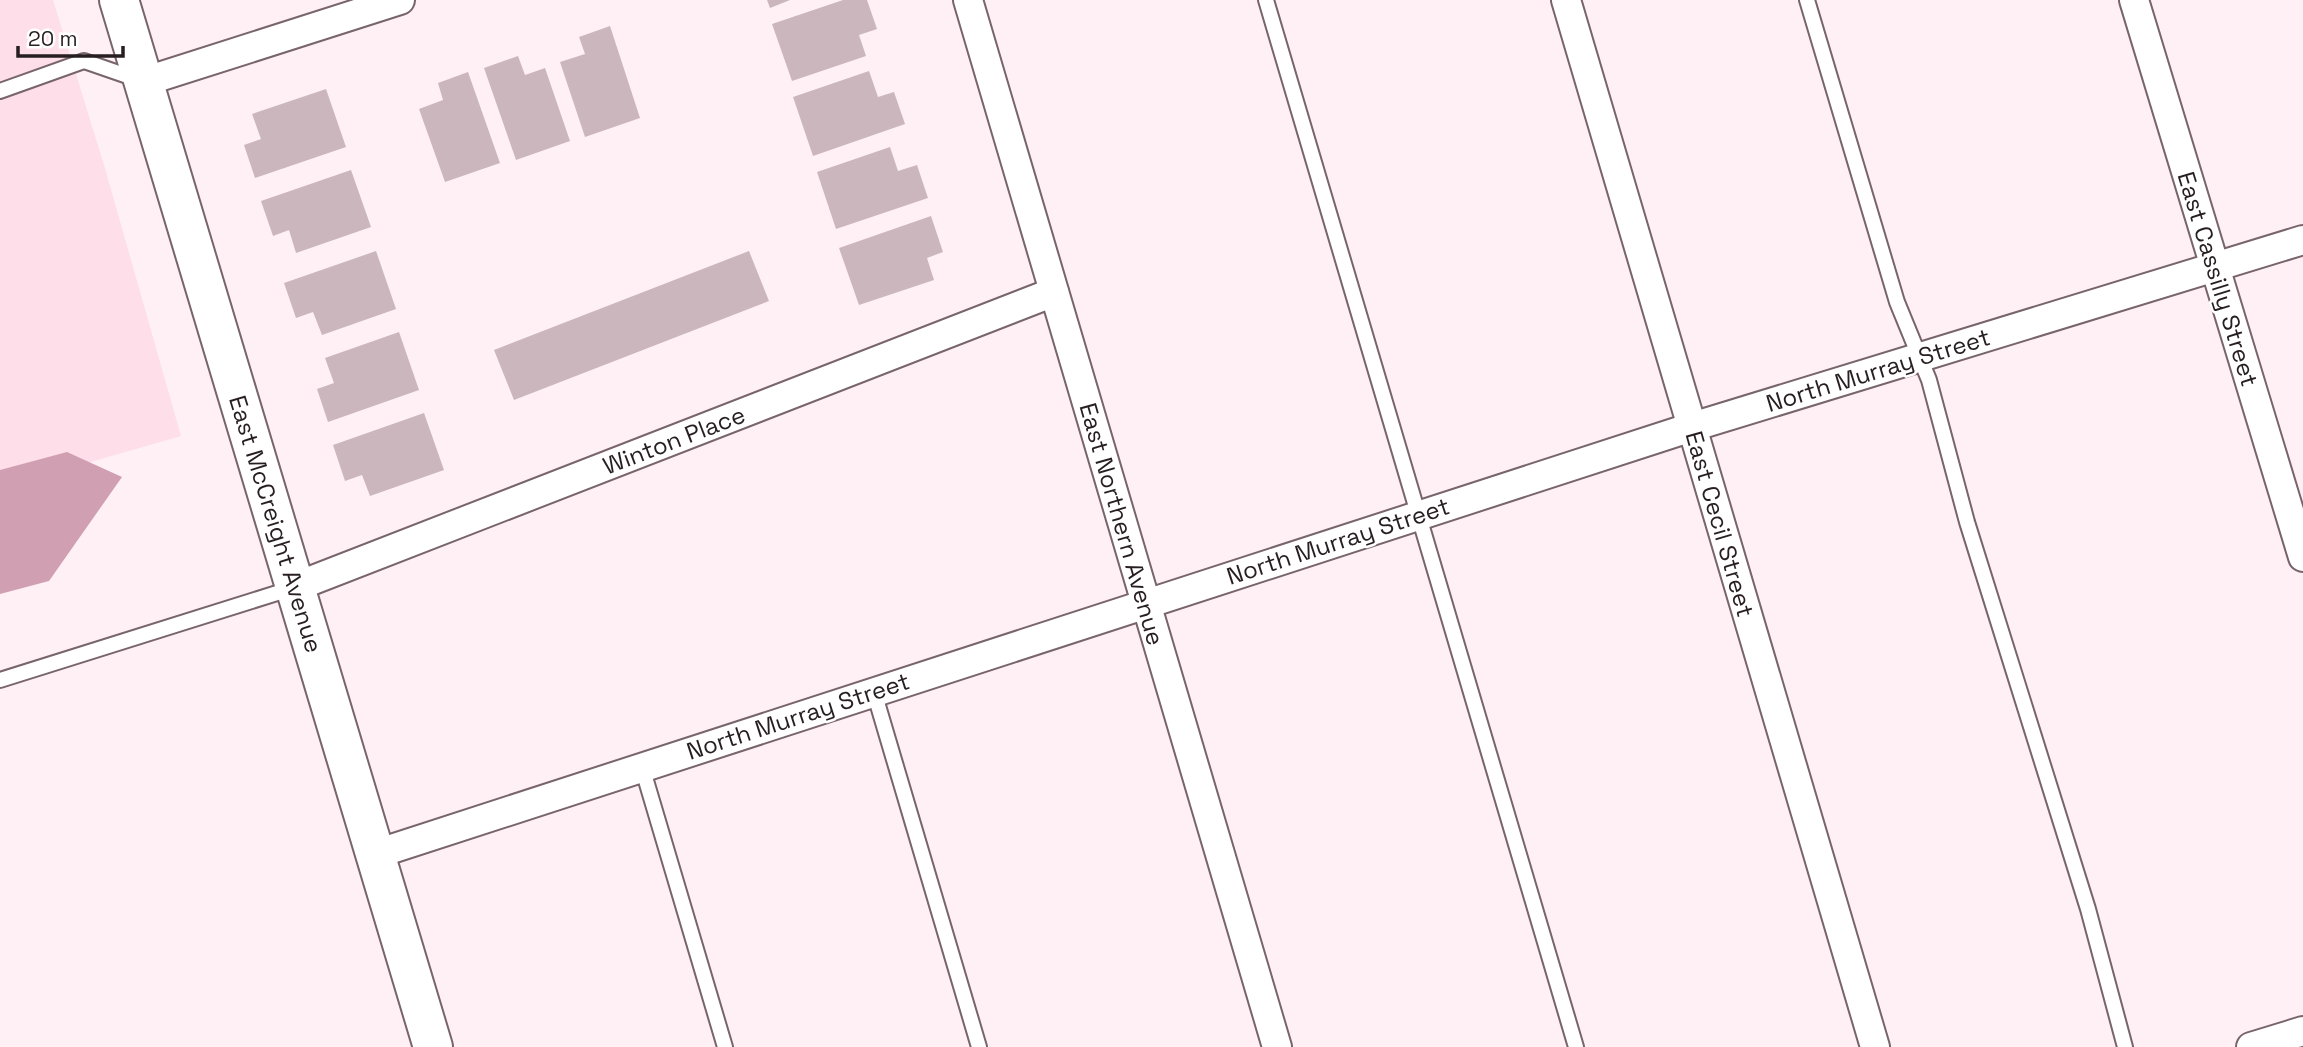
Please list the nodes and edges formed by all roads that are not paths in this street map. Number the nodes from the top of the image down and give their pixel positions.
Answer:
1 (119, 0) edge
2 (400, 0) edge
3 (968, 0) edge
4 (1266, 0) edge
5 (1566, 0) edge
6 (1807, 0) edge
7 (2134, 0) edge
8 (143, 82) junction
9 (0, 91) edge
10 (2303, 240) edge
11 (2215, 267) junction
12 (1054, 292) junction
13 (1919, 358) junction
14 (1692, 427) junction
15 (1419, 515) junction
16 (2303, 557) edge
17 (295, 587) junction
18 (1145, 604) junction
19 (0, 680) edge
20 (874, 692) junction
21 (642, 768) junction
22 (376, 854) junction
23 (2303, 1031) edge
24 (433, 1047) edge
25 (724, 1047) edge
26 (979, 1047) edge
27 (1277, 1047) edge
28 (1576, 1047) edge
29 (1875, 1047) edge
30 (2125, 1047) edge
31 (2251, 1047) edge

1 - 8 street, East McCreight Avenue
2 - 8 street
3 - 12 street, East Northern Avenue
4 - 15 lane
5 - 14 street, East Cecil Street
6 - 13 lane
7 - 11 street, East Cassilly Street
8 - 9 lane
8 - 17 street, East McCreight Avenue
10 - 11 street, North Murray Street
11 - 13 street, North Murray Street
11 - 16 street, East Cassilly Street
12 - 17 street, Winton Place
12 - 18 street, East Northern Avenue
13 - 14 street, North Murray Street
13 - 30 lane
14 - 15 street, North Murray Street
14 - 29 street, East Cecil Street
15 - 18 street, North Murray Street
15 - 28 lane
17 - 19 lane
17 - 22 street, East McCreight Avenue
18 - 20 street, North Murray Street
18 - 27 street, East Northern Avenue
20 - 21 street, North Murray Street
20 - 26 lane
21 - 22 street, North Murray Street
21 - 25 lane
22 - 24 street, East McCreight Avenue
23 - 31 street

